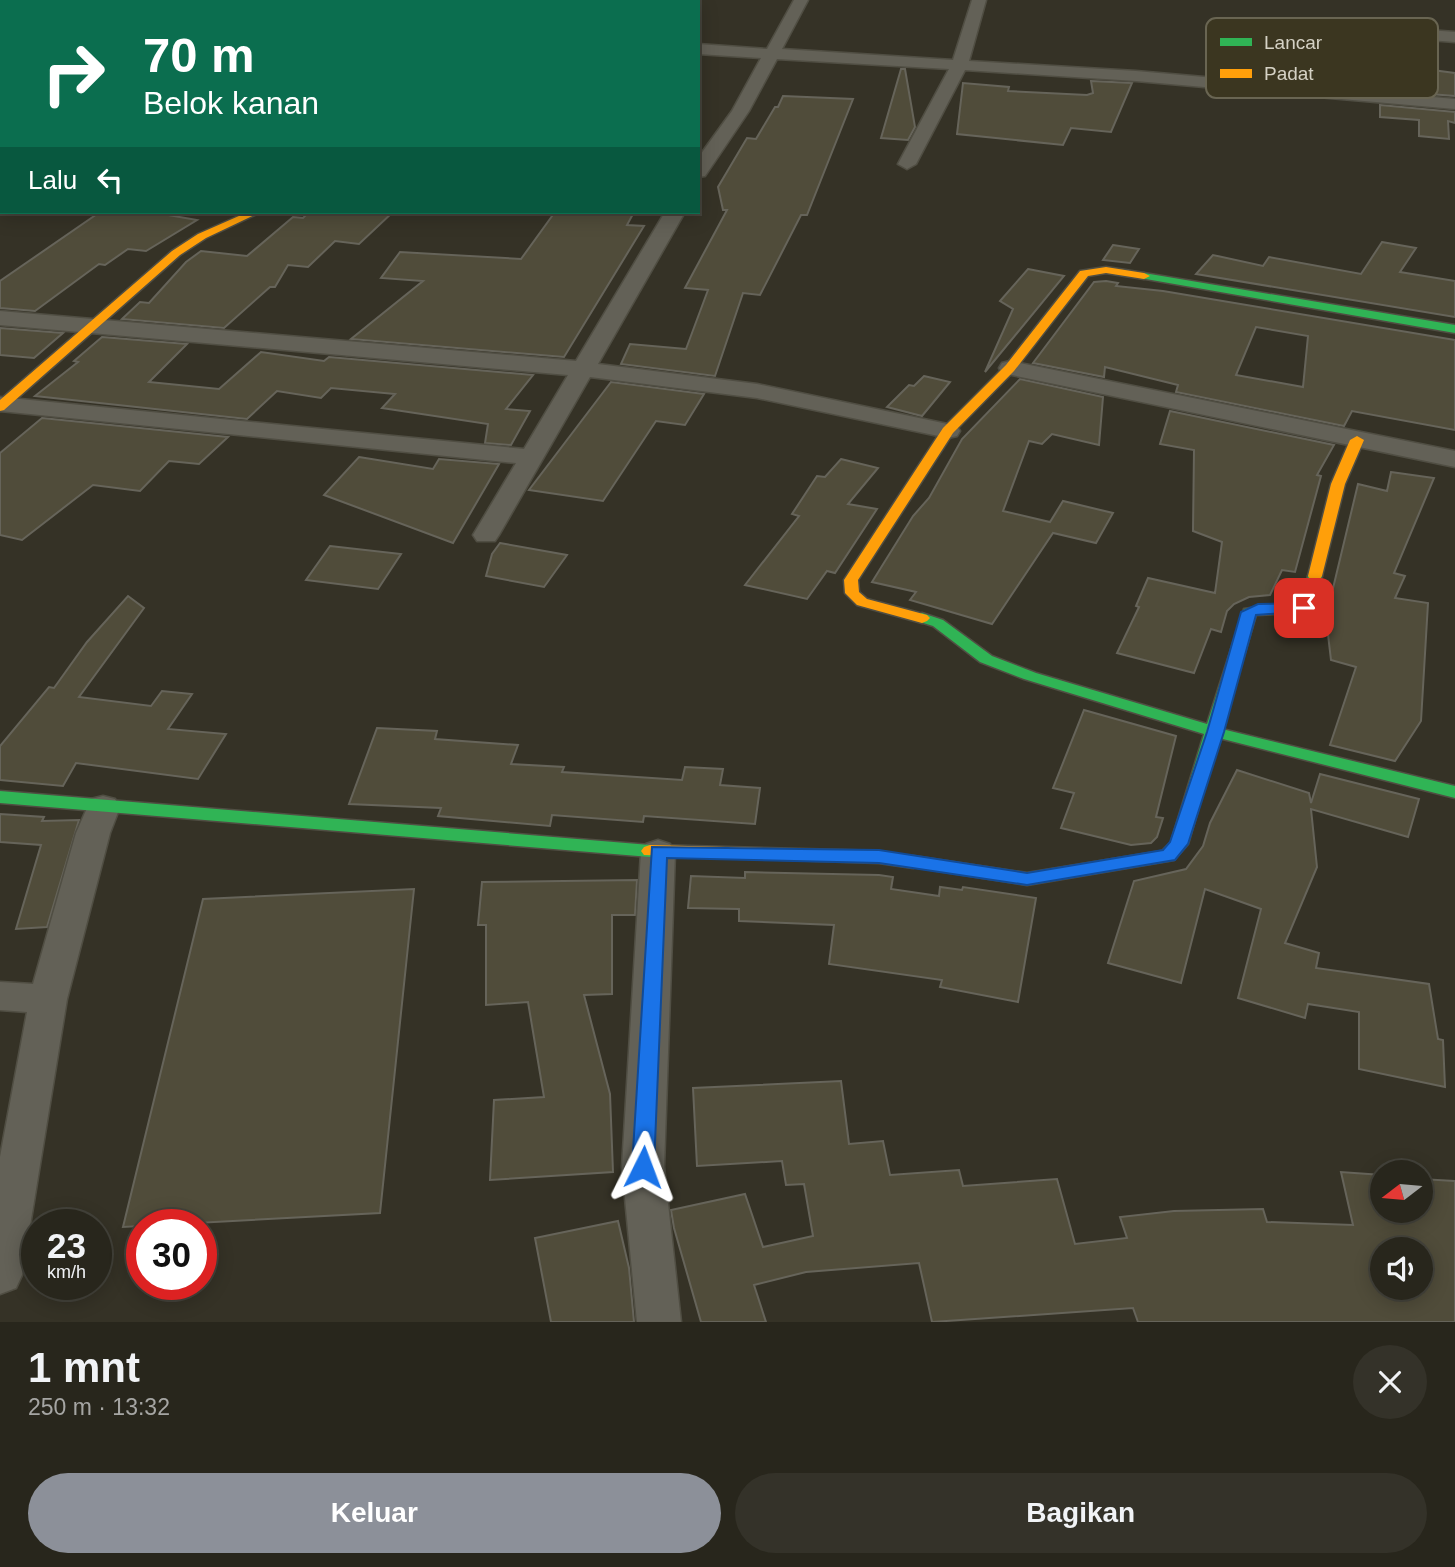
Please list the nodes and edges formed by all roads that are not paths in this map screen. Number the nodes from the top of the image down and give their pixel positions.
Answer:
1 (801, 0) edge
2 (979, 0) edge
3 (700, 49) edge
4 (771, 53) junction
5 (960, 64) junction
6 (1206, 84) edge
7 (1381, 98) edge
8 (1455, 104) edge
9 (701, 161) edge
10 (907, 164) dead end
11 (252, 214) edge
12 (674, 214) edge
13 (0, 318) edge
14 (89, 326) junction
15 (1455, 329) edge
16 (1010, 368) junction
17 (584, 369) junction
18 (1, 405) edge
19 (948, 431) junction
20 (1357, 440) junction
21 (532, 457) junction
22 (1455, 459) edge
23 (486, 535) dead end
24 (1216, 732) junction
25 (1455, 792) edge
26 (0, 797) edge
27 (103, 807) junction
28 (658, 852) junction
29 (0, 996) edge
30 (48, 999) junction
31 (0, 1275) edge
32 (659, 1322) edge

1 - 4 street
2 - 5 street
3 - 4 street
4 - 5 street
4 - 9 street
5 - 6 street
5 - 10 street
7 - 8 street
11 - 14 street
12 - 17 street
13 - 14 street
14 - 17 street
14 - 18 street
15 - 16 street
16 - 19 street
16 - 20 street
17 - 19 street
17 - 21 street
18 - 21 street
19 - 24 street
20 - 22 street
20 - 24 street
21 - 23 street
24 - 25 street
24 - 28 street
26 - 27 street
27 - 28 street
27 - 30 street
28 - 32 street
29 - 30 street
30 - 31 street

